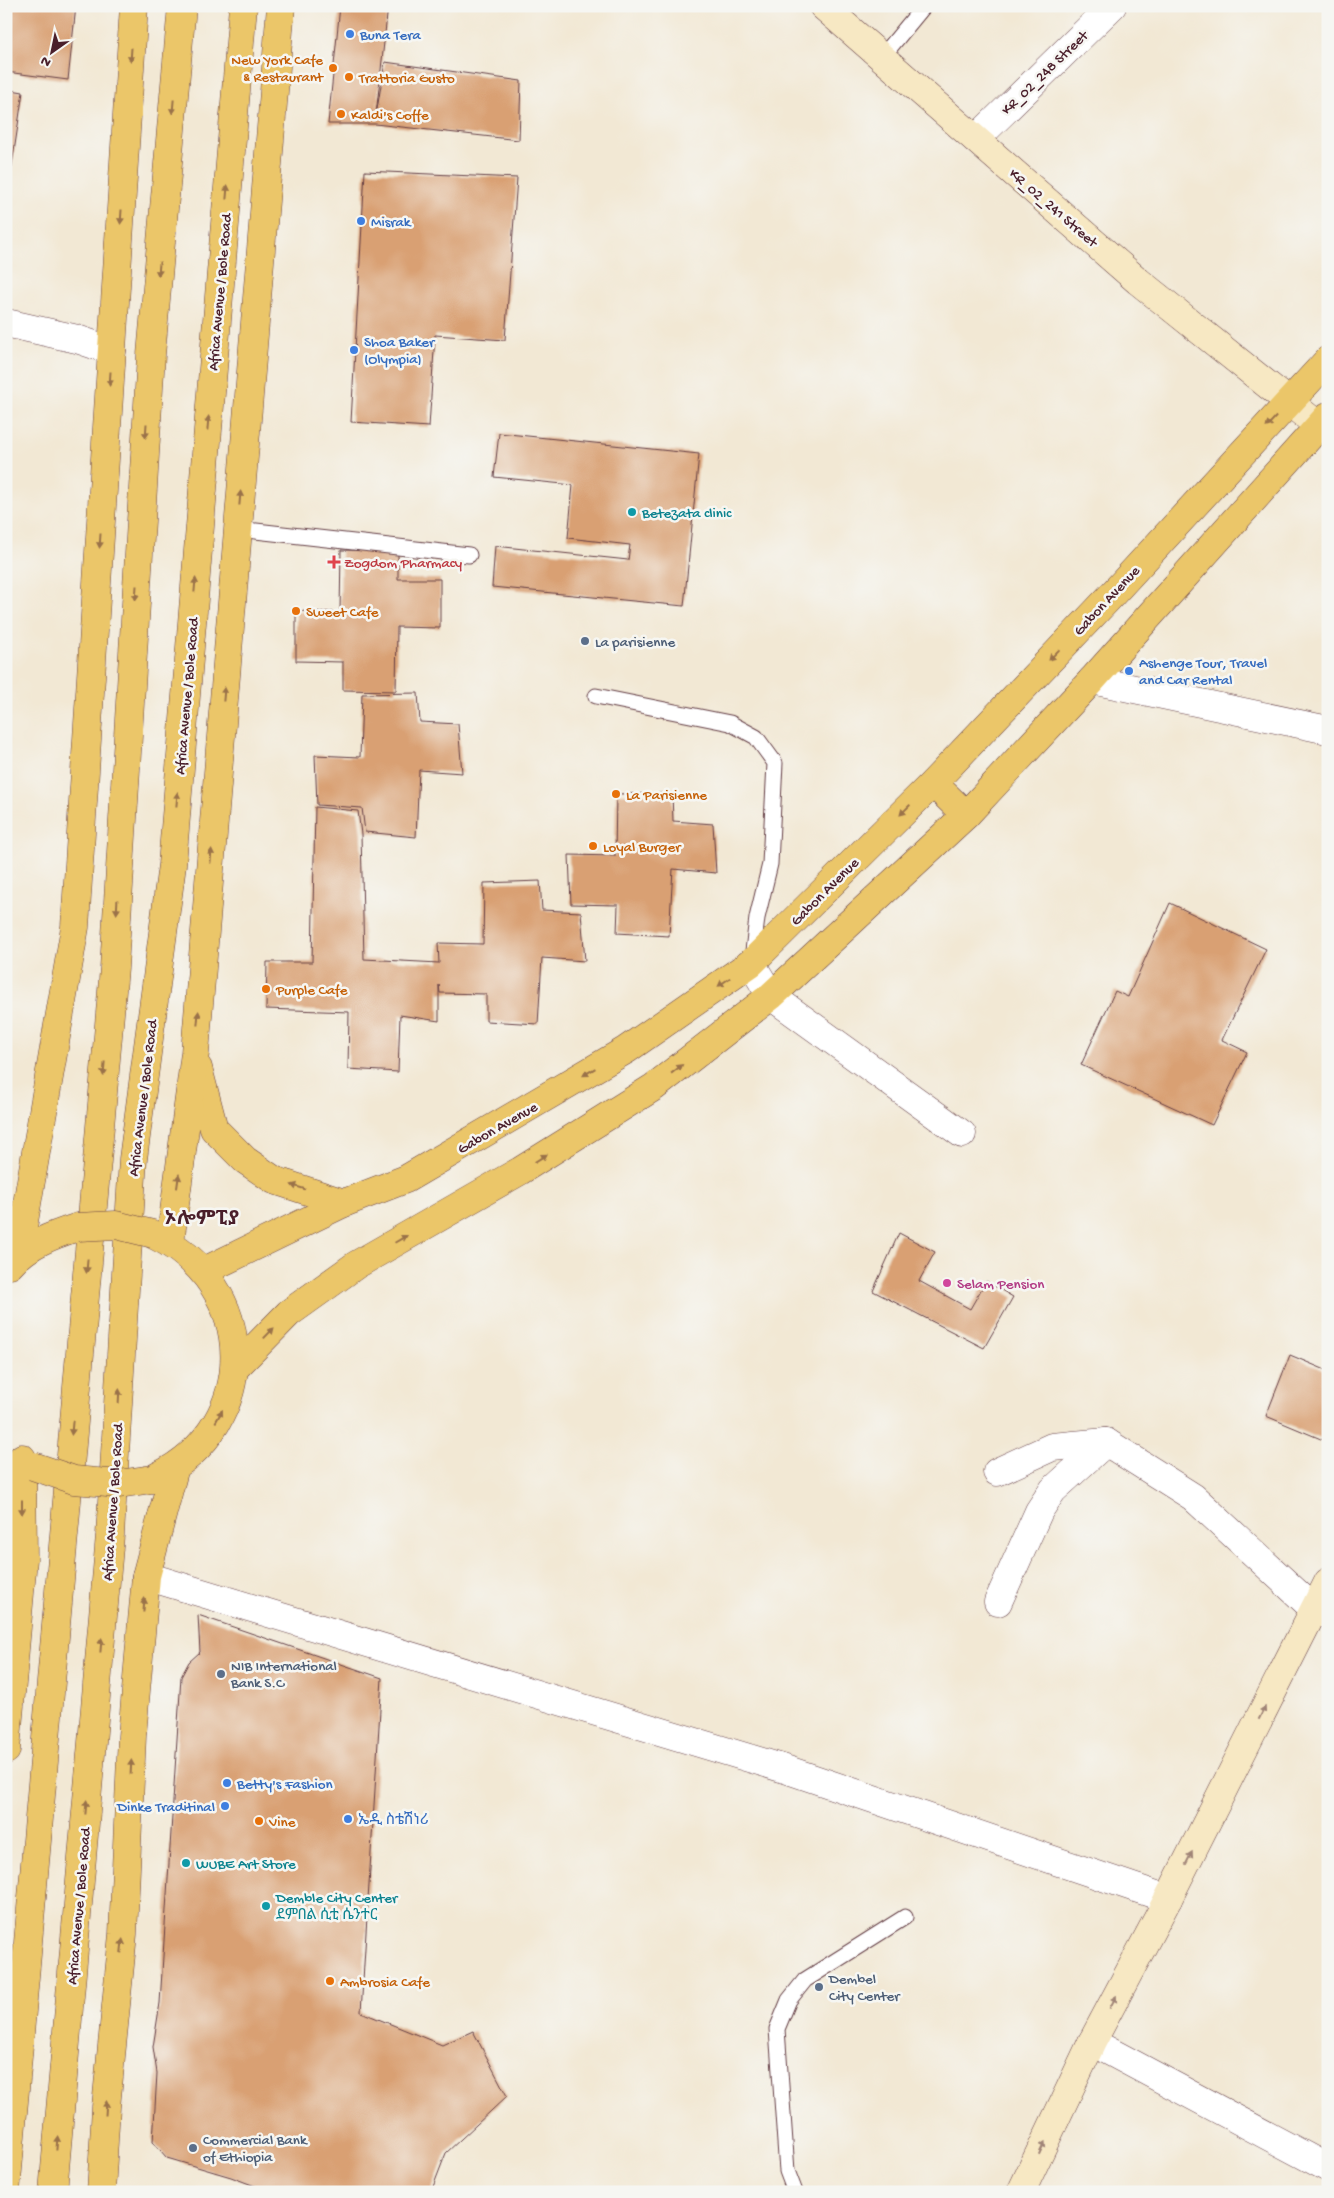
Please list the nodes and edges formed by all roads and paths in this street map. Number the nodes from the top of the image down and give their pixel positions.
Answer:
1 (134, 6) edge
2 (182, 6) edge
3 (243, 6) edge
4 (281, 6) edge
5 (824, 6) edge
6 (924, 6) edge
7 (1112, 6) edge
8 (882, 57) junction
9 (976, 139) junction
10 (6, 323) edge
11 (112, 351) junction
12 (1328, 360) edge
13 (1289, 402) junction
14 (1323, 421) edge
15 (238, 529) junction
16 (469, 555) dead end
17 (1092, 680) junction
18 (596, 696) dead end
19 (1328, 730) edge
20 (933, 783) junction
21 (966, 815) junction
22 (751, 963) junction
23 (772, 996) junction
24 (195, 1053) junction
25 (962, 1134) dead end
26 (344, 1203) junction
27 (167, 1242) junction
28 (12, 1263) edge
29 (204, 1271) junction
30 (235, 1368) junction
31 (1106, 1442) junction
32 (21, 1456) edge
33 (172, 1467) junction
34 (997, 1472) dead end
35 (15, 1556) edge
36 (146, 1576) junction
37 (1328, 1582) edge
38 (998, 1602) dead end
39 (1321, 1612) edge
40 (6, 1750) edge
41 (1168, 1899) junction
42 (905, 1917) dead end
43 (1092, 2042) junction
44 (1328, 2168) edge
45 (6, 2192) edge
46 (52, 2192) edge
47 (101, 2192) edge
48 (794, 2192) edge
49 (1021, 2192) edge

1 -> 11 main road
2 -> 45 main road
46 -> 3 main road, Africa Avenue / Bole Road
15 -> 4 main road
5 - 8 street, KR_02_241 Street
6 - 8 lane
7 - 9 street, KR_02_248 Street
8 - 9 street, KR_02_241 Street
9 - 13 street, KR_02_241 Street
10 - 11 street
11 -> 28 main road
12 - 13 main road, Gabon Avenue
13 - 14 street, KR_02_241 Street
13 -> 20 main road, Gabon Avenue
14 - 17 main road
15 - 16 lane
24 -> 15 main road
17 - 19 street
17 - 21 main road
18 - 22 lane
20 - 21 main road
20 -> 22 main road, Gabon Avenue
21 - 23 main road
22 - 23 street
22 -> 26 main road, Gabon Avenue
23 - 25 street
30 -> 23 main road
26 -> 24 main road
27 -> 24 main road
26 - 29 main road, Gabon Avenue
27 - 28 main road, bridge
27 - 29 main road
29 - 30 main road
33 -> 30 main road
31 - 34 street
31 - 38 street
31 - 39 street
32 - 33 main road, bridge
32 -> 35 main road
33 - 36 main road
35 - 40 main road
36 - 41 street
47 -> 36 main road
37 - 39 street
41 -> 39 street
43 -> 41 street
42 - 48 lane
43 - 44 street
49 -> 43 street

